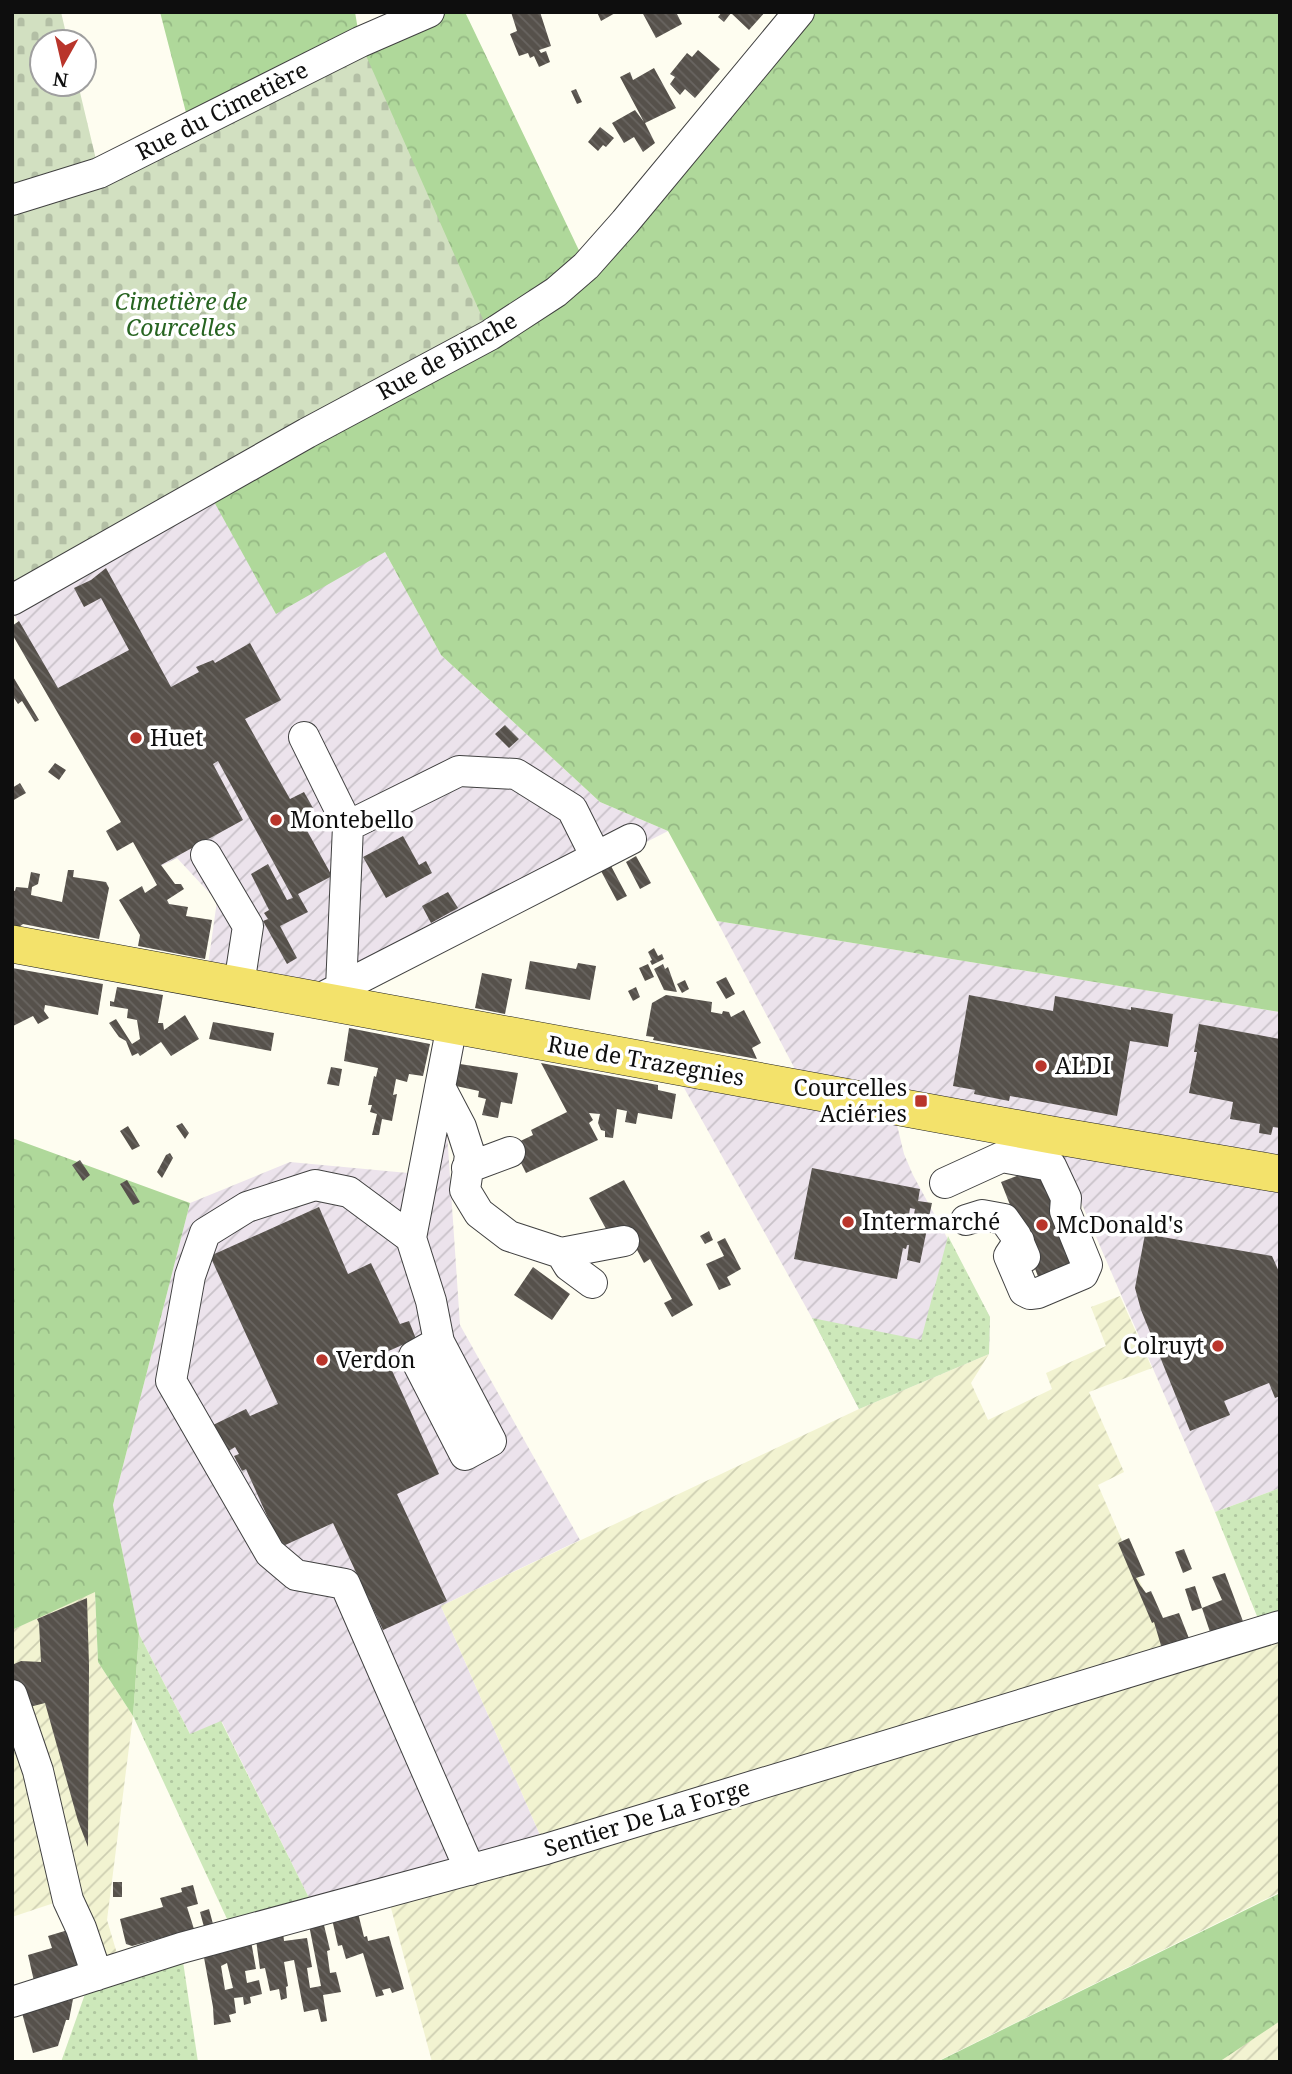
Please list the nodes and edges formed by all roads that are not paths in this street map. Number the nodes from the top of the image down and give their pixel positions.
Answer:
1 (429, 12) edge
2 (799, 12) edge
3 (12, 200) edge
4 (12, 600) edge
5 (304, 737) dead end
6 (348, 827) junction
7 (631, 839) dead end
8 (206, 855) dead end
9 (596, 857) junction
10 (12, 944) edge
11 (239, 985) junction
12 (330, 994) junction
13 (452, 1025) junction
14 (440, 1087) junction
15 (510, 1152) dead end
16 (467, 1168) junction
17 (1280, 1174) edge
18 (945, 1184) dead end
19 (966, 1220) dead end
20 (411, 1238) junction
21 (624, 1241) dead end
22 (561, 1253) junction
23 (592, 1283) dead end
24 (439, 1342) dead end
25 (1280, 1626) edge
26 (12, 1695) edge
27 (470, 1870) junction
28 (97, 1975) junction
29 (12, 2002) edge

1 - 3 street, Rue du Cimetière
2 - 4 street, Rue de Binche
5 - 6 street
6 - 9 street
6 - 12 street
7 - 9 street
8 - 11 street
9 - 12 street
10 - 11 main road, Rue de Trazegnies
11 - 12 main road, Rue de Trazegnies
12 - 13 main road, Rue de Trazegnies
13 - 14 street
13 - 17 main road, Rue de Trazegnies
14 - 16 street
14 - 20 street
15 - 16 street
16 - 22 street
18 - 19 street
20 - 24 street
20 - 27 street
21 - 22 street
22 - 23 street
25 - 27 street, Sentier De La Forge
26 - 28 street
27 - 28 street, Sentier De La Forge
28 - 29 street, Sentier De La Forge

